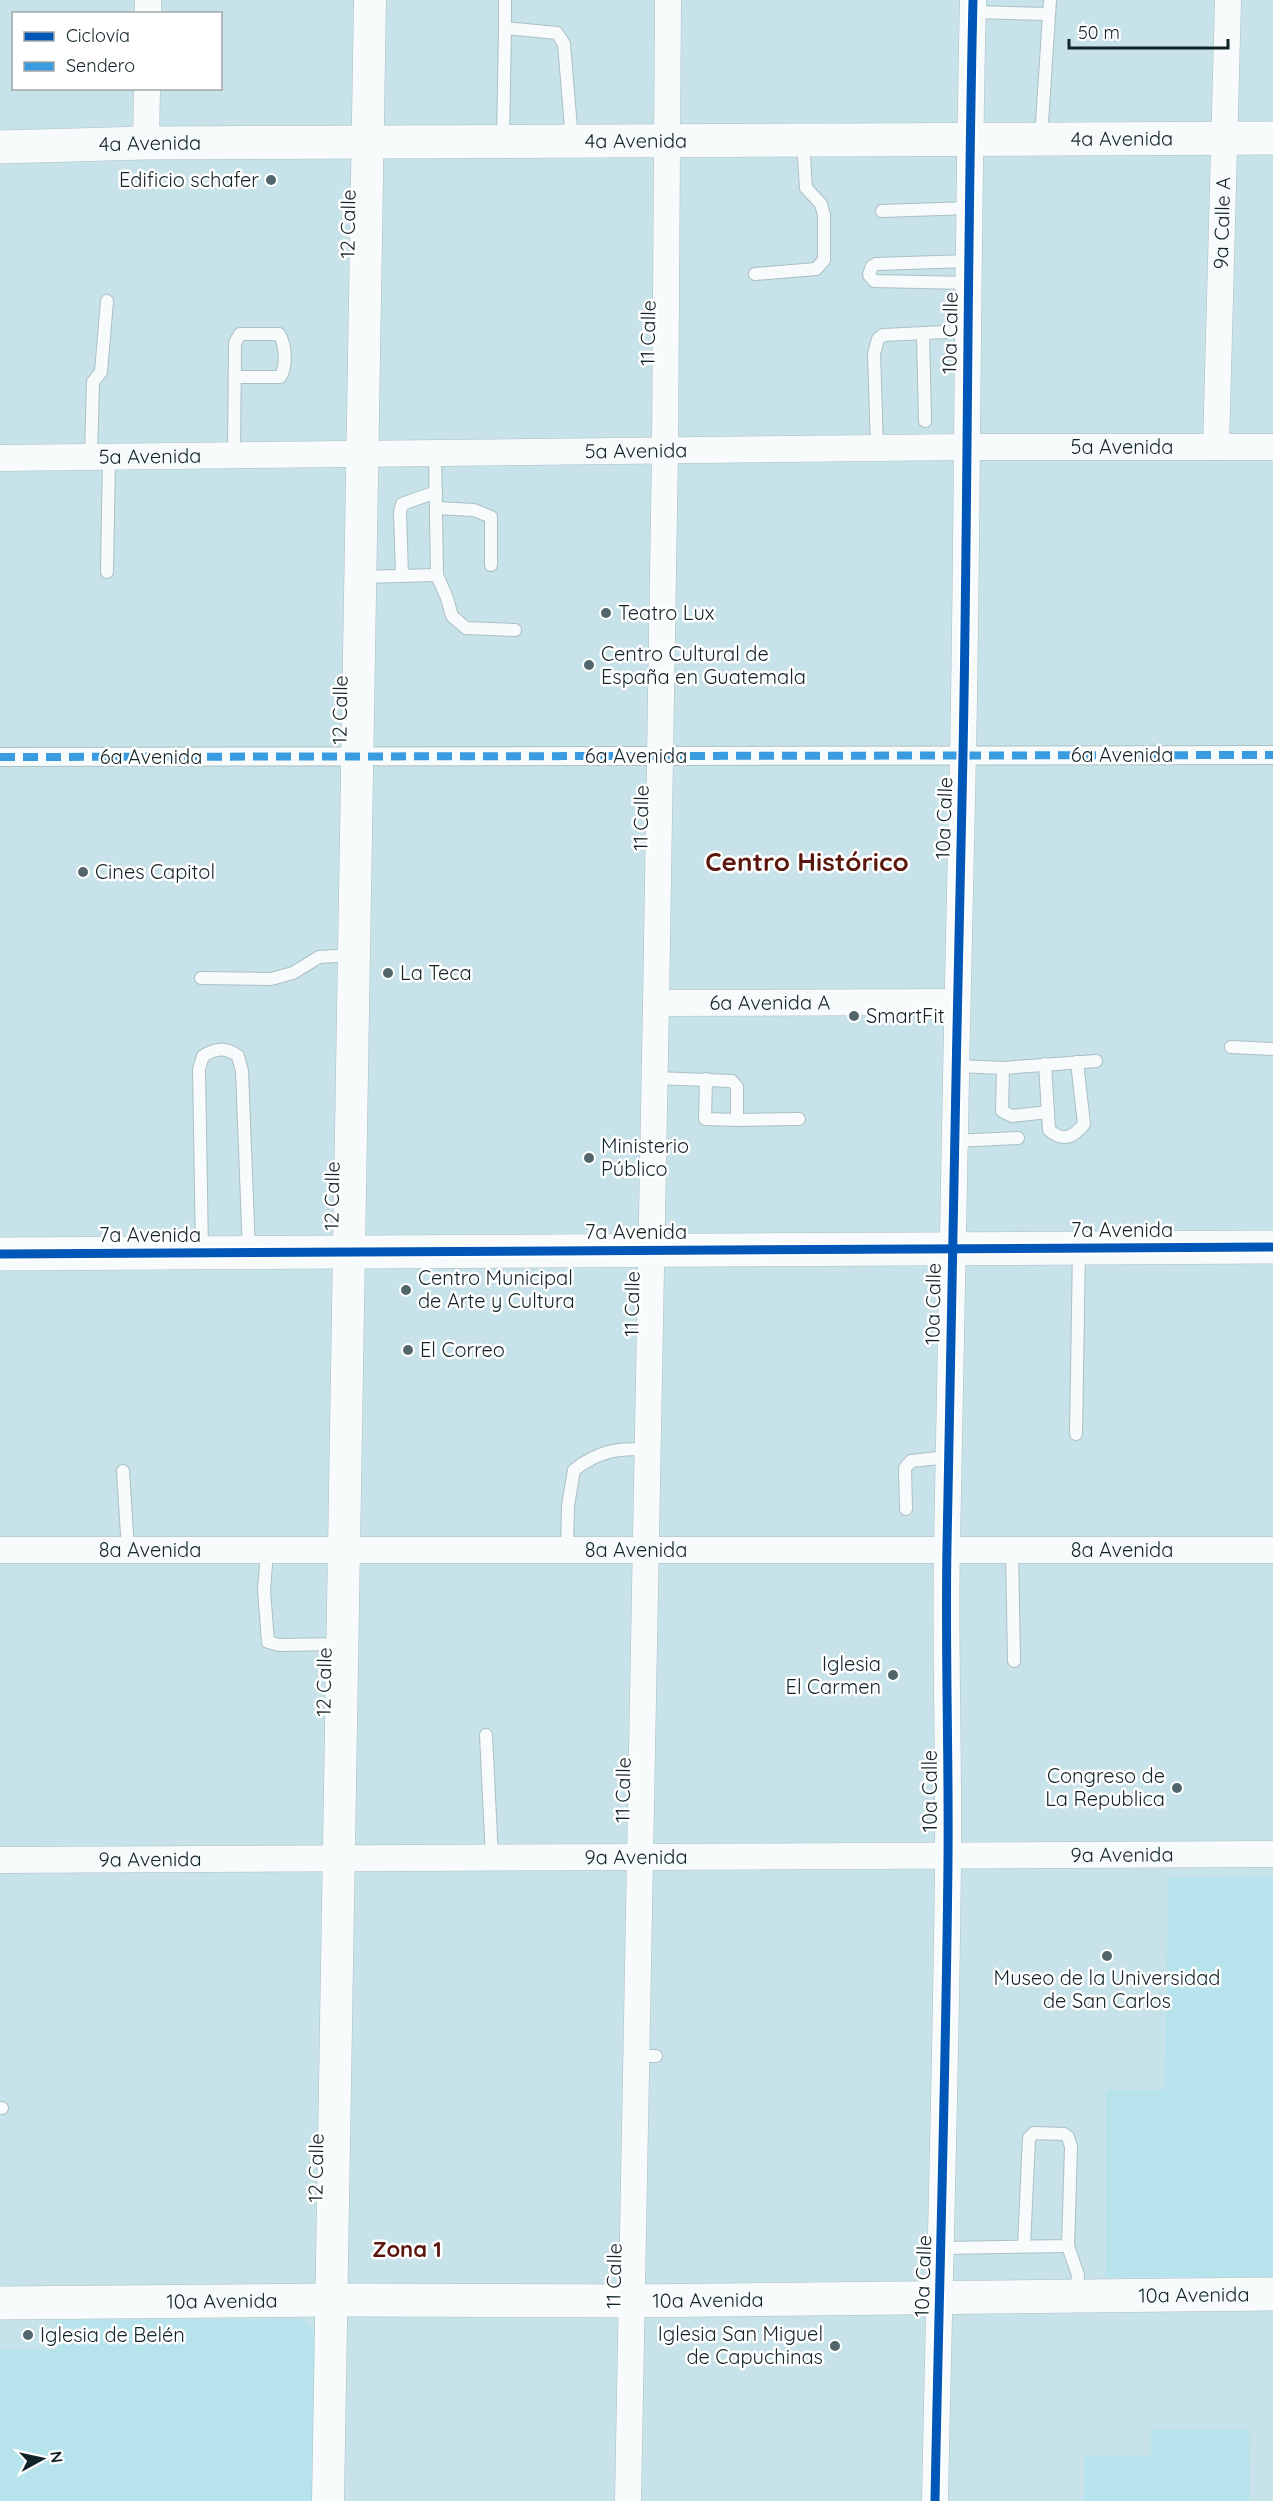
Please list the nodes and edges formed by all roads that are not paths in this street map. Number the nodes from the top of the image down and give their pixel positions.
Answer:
1 (370, 0) edge
2 (505, 0) edge
3 (668, 0) edge
4 (1050, 0) edge
5 (1228, 0) edge
6 (973, 6) edge
7 (1048, 14) junction
8 (506, 28) junction
9 (147, 90) edge
10 (1226, 138) junction
11 (1273, 138) edge
12 (1041, 139) junction
13 (970, 140) junction
14 (572, 141) junction
15 (668, 141) junction
16 (803, 141) junction
17 (503, 142) junction
18 (146, 143) junction
19 (368, 143) junction
20 (0, 147) edge
21 (969, 208) junction
22 (882, 211) dead end
23 (968, 272) junction
24 (755, 274) dead end
25 (107, 301) dead end
26 (968, 330) junction
27 (923, 333) junction
28 (235, 377) junction
29 (925, 421) dead end
30 (966, 447) junction
31 (1216, 447) junction
32 (1273, 447) edge
33 (877, 448) junction
34 (665, 451) junction
35 (435, 453) junction
36 (363, 454) junction
37 (234, 455) junction
38 (100, 457) junction
39 (0, 458) edge
40 (436, 492) junction
41 (436, 508) junction
42 (491, 565) dead end
43 (107, 572) dead end
44 (437, 575) junction
45 (402, 576) junction
46 (360, 577) junction
47 (515, 630) dead end
48 (963, 755) junction
49 (1273, 755) edge
50 (357, 756) junction
51 (659, 756) junction
52 (0, 757) edge
53 (354, 955) junction
54 (201, 978) dead end
55 (957, 1002) junction
56 (656, 1003) junction
57 (1231, 1047) dead end
58 (1273, 1049) edge
59 (1096, 1061) dead end
60 (1077, 1062) junction
61 (1045, 1064) junction
62 (958, 1066) junction
63 (1003, 1068) junction
64 (654, 1078) junction
65 (705, 1079) junction
66 (1048, 1113) junction
67 (799, 1119) dead end
68 (736, 1120) junction
69 (1018, 1138) dead end
70 (953, 1141) junction
71 (1273, 1247) edge
72 (1079, 1248) junction
73 (952, 1249) junction
74 (651, 1251) junction
75 (202, 1252) junction
76 (349, 1252) junction
77 (0, 1254) edge
78 (249, 1254) junction
79 (1076, 1434) dead end
80 (647, 1449) junction
81 (948, 1457) junction
82 (123, 1471) dead end
83 (906, 1509) dead end
84 (0, 1550) edge
85 (567, 1550) junction
86 (645, 1550) junction
87 (1273, 1550) edge
88 (128, 1551) junction
89 (267, 1551) junction
90 (344, 1551) junction
91 (946, 1551) junction
92 (1012, 1551) junction
93 (342, 1644) junction
94 (1014, 1660) dead end
95 (486, 1735) dead end
96 (1273, 1854) edge
97 (948, 1855) junction
98 (339, 1858) junction
99 (492, 1858) junction
100 (640, 1858) junction
101 (0, 1860) edge
102 (1024, 2246) junction
103 (1068, 2246) junction
104 (942, 2248) junction
105 (1273, 2294) edge
106 (1076, 2296) junction
107 (939, 2298) junction
108 (331, 2300) junction
109 (632, 2301) junction
110 (0, 2303) edge
111 (328, 2501) edge
112 (628, 2501) edge
113 (935, 2501) edge

1 - 19 street, 12 Calle
2 - 8 lane
3 - 15 street, 11 Calle
4 - 7 lane
5 - 10 street, 9a Calle A
6 - 7 lane
6 - 13 street, 10a Calle
7 - 12 lane
8 - 14 lane
8 - 17 lane
9 - 18 street
10 - 11 main road, 4a Avenida
10 - 12 main road, 4a Avenida
10 - 31 street, 9a Calle A
12 - 13 main road, 4a Avenida
13 - 16 main road, 4a Avenida
13 - 21 street, 10a Calle
14 - 15 main road, 4a Avenida
14 - 17 main road, 4a Avenida
15 - 16 main road, 4a Avenida
15 - 34 street, 11 Calle
16 - 24 lane
17 - 19 main road, 4a Avenida
18 - 19 main road, 4a Avenida
18 - 20 main road, 4a Avenida
19 - 36 street, 12 Calle
21 - 22 lane
21 - 23 street, 10a Calle
23 - 23 lane
23 - 26 street, 10a Calle
25 - 38 lane
26 - 27 lane
26 - 30 street, 10a Calle
27 - 29 lane
27 - 33 lane
28 - 28 lane
28 - 37 lane
30 - 31 street, 5a Avenida
30 - 33 street, 5a Avenida
30 - 48 street, 10a Calle
31 - 32 street, 5a Avenida
33 - 34 street, 5a Avenida
34 - 35 street, 5a Avenida
34 - 51 street, 11 Calle
35 - 36 street, 5a Avenida
35 - 40 lane
36 - 37 street, 5a Avenida
36 - 46 street, 12 Calle
37 - 38 street, 5a Avenida
38 - 39 street, 5a Avenida
38 - 43 lane
40 - 41 lane
40 - 45 lane
41 - 42 lane
41 - 44 lane
44 - 45 lane
44 - 47 lane
45 - 46 lane
46 - 50 street, 12 Calle
48 - 49 street, 6a Avenida
48 - 51 street, 6a Avenida
48 - 55 street, 10a Calle
50 - 51 street, 6a Avenida
50 - 52 street, 6a Avenida
50 - 53 street, 12 Calle
51 - 56 street, 11 Calle
53 - 54 lane
53 - 76 street, 12 Calle
55 - 56 street, 6a Avenida A
55 - 62 street, 10a Calle
56 - 64 street, 11 Calle
57 - 58 lane
59 - 60 lane
60 - 61 lane
60 - 66 lane
61 - 63 lane
61 - 66 lane
62 - 63 lane
62 - 70 street, 10a Calle
63 - 66 lane
64 - 65 lane
64 - 74 street, 11 Calle
65 - 68 lane
65 - 68 lane
67 - 68 lane
69 - 70 lane
70 - 73 street, 10a Calle
71 - 72 main road, 7a Avenida
72 - 73 main road, 7a Avenida
72 - 79 lane
73 - 74 main road, 7a Avenida
73 - 81 street, 10a Calle
74 - 76 main road, 7a Avenida
74 - 80 street, 11 Calle
75 - 77 main road, 7a Avenida
75 - 78 main road, 7a Avenida
75 - 78 lane
76 - 78 main road, 7a Avenida
76 - 90 street, 12 Calle
80 - 85 lane
80 - 86 street, 11 Calle
81 - 83 lane
81 - 91 street, 10a Calle
82 - 88 lane
84 - 88 street, 8a Avenida
85 - 86 street, 8a Avenida
85 - 90 street, 8a Avenida
86 - 91 street, 8a Avenida
86 - 100 street, 11 Calle
87 - 92 street, 8a Avenida
88 - 89 street, 8a Avenida
89 - 90 street, 8a Avenida
89 - 93 lane
90 - 93 street, 12 Calle
91 - 92 street, 8a Avenida
91 - 97 street, 10a Calle
92 - 94 lane
93 - 98 street, 12 Calle
95 - 99 lane
96 - 97 street, 9a Avenida
97 - 100 street, 9a Avenida
97 - 104 street, 10a Calle
98 - 99 street, 9a Avenida
98 - 101 street, 9a Avenida
98 - 108 street, 12 Calle
99 - 100 street, 9a Avenida
100 - 109 street, 11 Calle
102 - 103 lane
102 - 103 lane
102 - 104 lane
103 - 106 lane
104 - 107 street, 10a Calle
105 - 106 main road, 10a Avenida
106 - 107 main road, 10a Avenida
107 - 109 main road, 10a Avenida
107 - 113 street, 10a Calle
108 - 109 main road, 10a Avenida
108 - 110 main road, 10a Avenida
108 - 111 street, 12 Calle
109 - 112 street, 11 Calle

